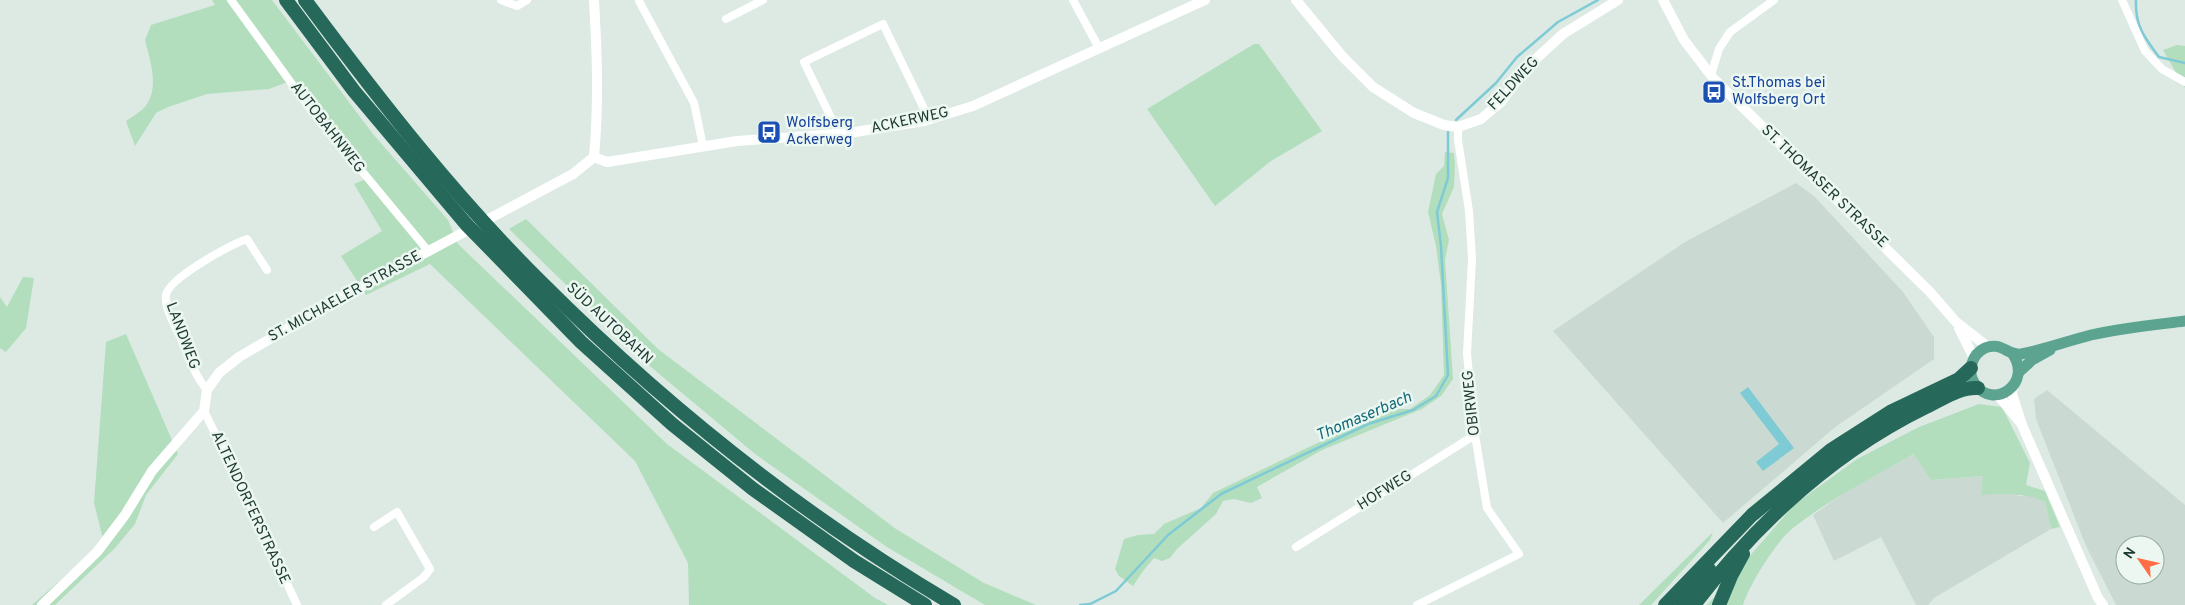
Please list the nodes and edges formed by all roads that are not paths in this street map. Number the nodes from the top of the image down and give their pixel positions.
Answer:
1 (231, 0) edge
2 (286, 0) edge
3 (305, 0) edge
4 (501, 0) edge
5 (527, 0) edge
6 (594, 0) edge
7 (763, 0) edge
8 (1073, 0) edge
9 (1205, 0) edge
10 (1618, 0) edge
11 (1663, 0) edge
12 (1774, 0) edge
13 (2122, 0) edge
14 (639, 2) dead end
15 (752, 2) edge
16 (1301, 2) edge
17 (726, 19) dead end
18 (1099, 48) junction
19 (1711, 75) junction
20 (2185, 82) edge
21 (929, 119) junction
22 (1458, 127) junction
23 (839, 134) junction
24 (703, 146) junction
25 (594, 156) junction
26 (428, 252) junction
27 (267, 270) dead end
28 (2185, 321) edge
29 (1956, 322) junction
30 (2056, 346) junction
31 (1988, 347) junction
32 (2012, 353) junction
33 (1972, 363) junction
34 (2019, 372) junction
35 (2013, 386) junction
36 (1978, 388) junction
37 (208, 390) junction
38 (1996, 395) junction
39 (204, 410) junction
40 (2022, 425) junction
41 (1474, 435) junction
42 (1781, 491) junction
43 (374, 527) dead end
44 (1753, 538) junction
45 (1296, 547) dead end
46 (42, 605) edge
47 (297, 605) edge
48 (386, 605) edge
49 (924, 605) edge
50 (954, 605) edge
51 (1417, 605) edge
52 (1665, 605) edge
53 (1682, 605) edge
54 (1694, 605) edge
55 (1719, 605) edge
56 (2103, 605) edge

1 - 26 street, AUTOBAHNWEG
2 - 49 highway, SÜD AUTOBAHN
3 - 50 highway, SÜD AUTOBAHN
4 - 5 street
6 - 25 main road
7 - 15 street
8 - 18 street
9 - 18 main road, ACKERWEG
10 - 22 main road, FELDWEG
11 - 19 main road, ST. THOMASER STRASSE
12 - 19 street
13 - 20 street
14 - 24 street
15 - 17 street
16 - 22 main road
18 - 21 main road, ACKERWEG
19 - 29 main road, ST. THOMASER STRASSE
21 - 23 main road, ACKERWEG
21 - 23 street
22 - 41 street, OBIRWEG
23 - 24 main road, ACKERWEG
24 - 25 main road, ACKERWEG
25 - 26 main road, ST. MICHAELER STRASSE
26 - 37 main road, ST. MICHAELER STRASSE
27 - 37 street, LANDWEG
28 - 30 main road
29 - 31 main road, ST. THOMASER STRASSE
29 - 33 main road, ST. THOMASER STRASSE
30 - 32 main road
30 - 34 main road
31 - 32 main road
31 - 33 main road
32 - 34 main road
33 - 36 main road
33 - 42 highway
34 - 35 main road
35 - 38 main road
35 - 40 main road
36 - 38 main road
36 - 44 highway
37 - 39 main road, ST. MICHAELER STRASSE
38 - 40 main road
39 - 46 main road, ST. MICHAELER STRASSE
39 - 47 street, ALTENDORFERSTRASSE
40 - 56 main road
41 - 45 street, HOFWEG
41 - 51 street, OBIRWEG
42 - 52 highway
42 - 53 highway
43 - 48 street
44 - 54 highway
44 - 55 highway

